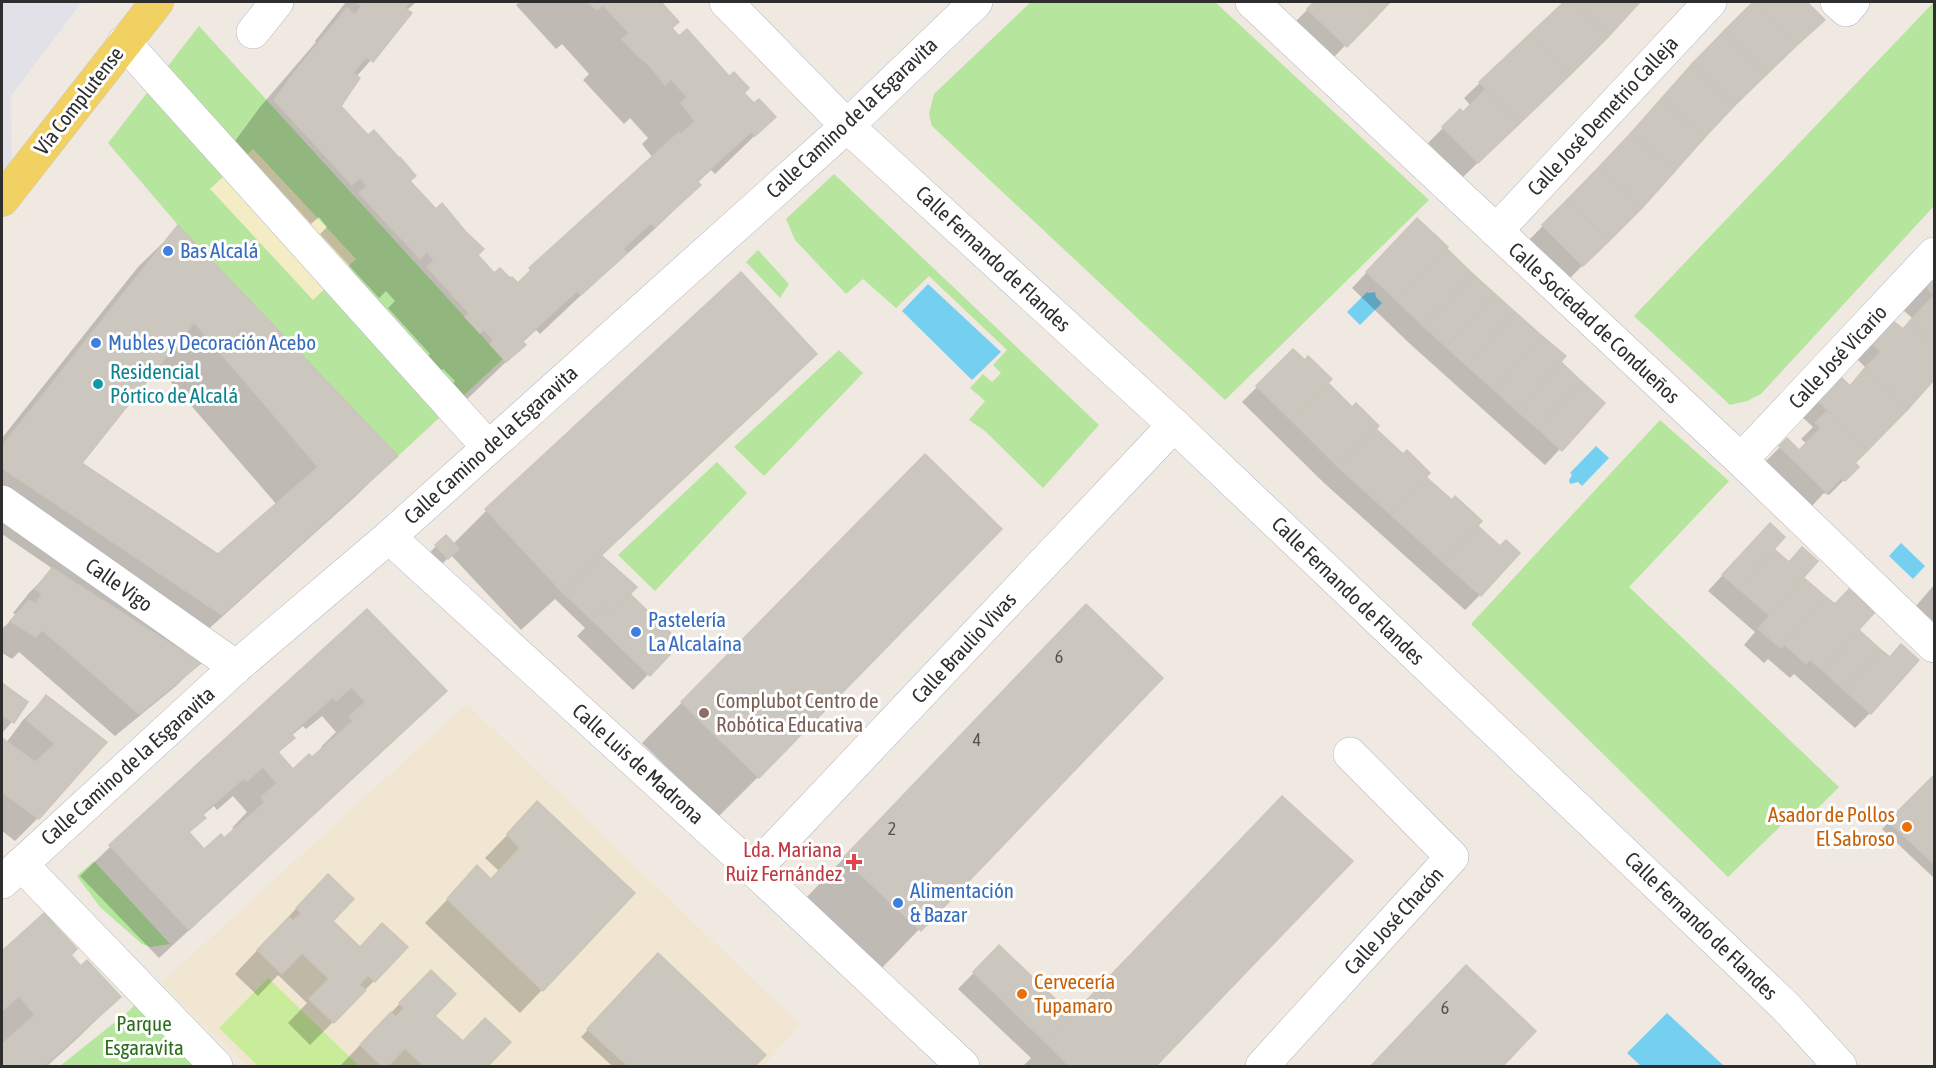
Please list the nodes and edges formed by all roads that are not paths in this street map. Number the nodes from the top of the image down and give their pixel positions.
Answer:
1 (157, 2) edge
2 (277, 2) edge
3 (726, 2) edge
4 (976, 2) edge
5 (1710, 2) edge
6 (1837, 2) edge
7 (1853, 2) edge
8 (1260, 4) edge
9 (253, 32) dead end
10 (124, 42) junction
11 (847, 126) junction
12 (5, 189) edge
13 (1496, 231) junction
14 (1935, 254) edge
15 (1174, 425) junction
16 (488, 447) junction
17 (1741, 460) junction
18 (2, 502) edge
19 (389, 537) junction
20 (1935, 646) edge
21 (236, 667) junction
22 (1350, 754) dead end
23 (754, 870) junction
24 (11, 873) edge
25 (216, 1066) edge
26 (963, 1066) edge
27 (1262, 1066) edge
28 (1840, 1066) edge

1 - 10 main road, Vía Complutense
2 - 9 street
3 - 11 street, Calle Fernando de Flandes
4 - 11 street, Calle Camino de la Esgaravita
5 - 13 street, Calle José Demetrio Calleja
6 - 7 street
8 - 13 street, Calle Sociedad de Condueños
10 - 12 main road, Vía Complutense
10 - 16 street
11 - 15 street, Calle Fernando de Flandes
11 - 16 street, Calle Camino de la Esgaravita
13 - 17 street, Calle Sociedad de Condueños
14 - 17 street, Calle José Vicario
15 - 23 street, Calle Braulio Vivas
15 - 28 street, Calle Fernando de Flandes
16 - 19 street, Calle Camino de la Esgaravita
17 - 20 street, Calle Sociedad de Condueños
18 - 21 street, Calle Vigo
19 - 21 street, Calle Camino de la Esgaravita
19 - 23 street, Calle Luis de Madrona
21 - 24 street, Calle Camino de la Esgaravita
22 - 27 street, Calle José Chacón
23 - 26 street, Calle Luis de Madrona
24 - 25 street

